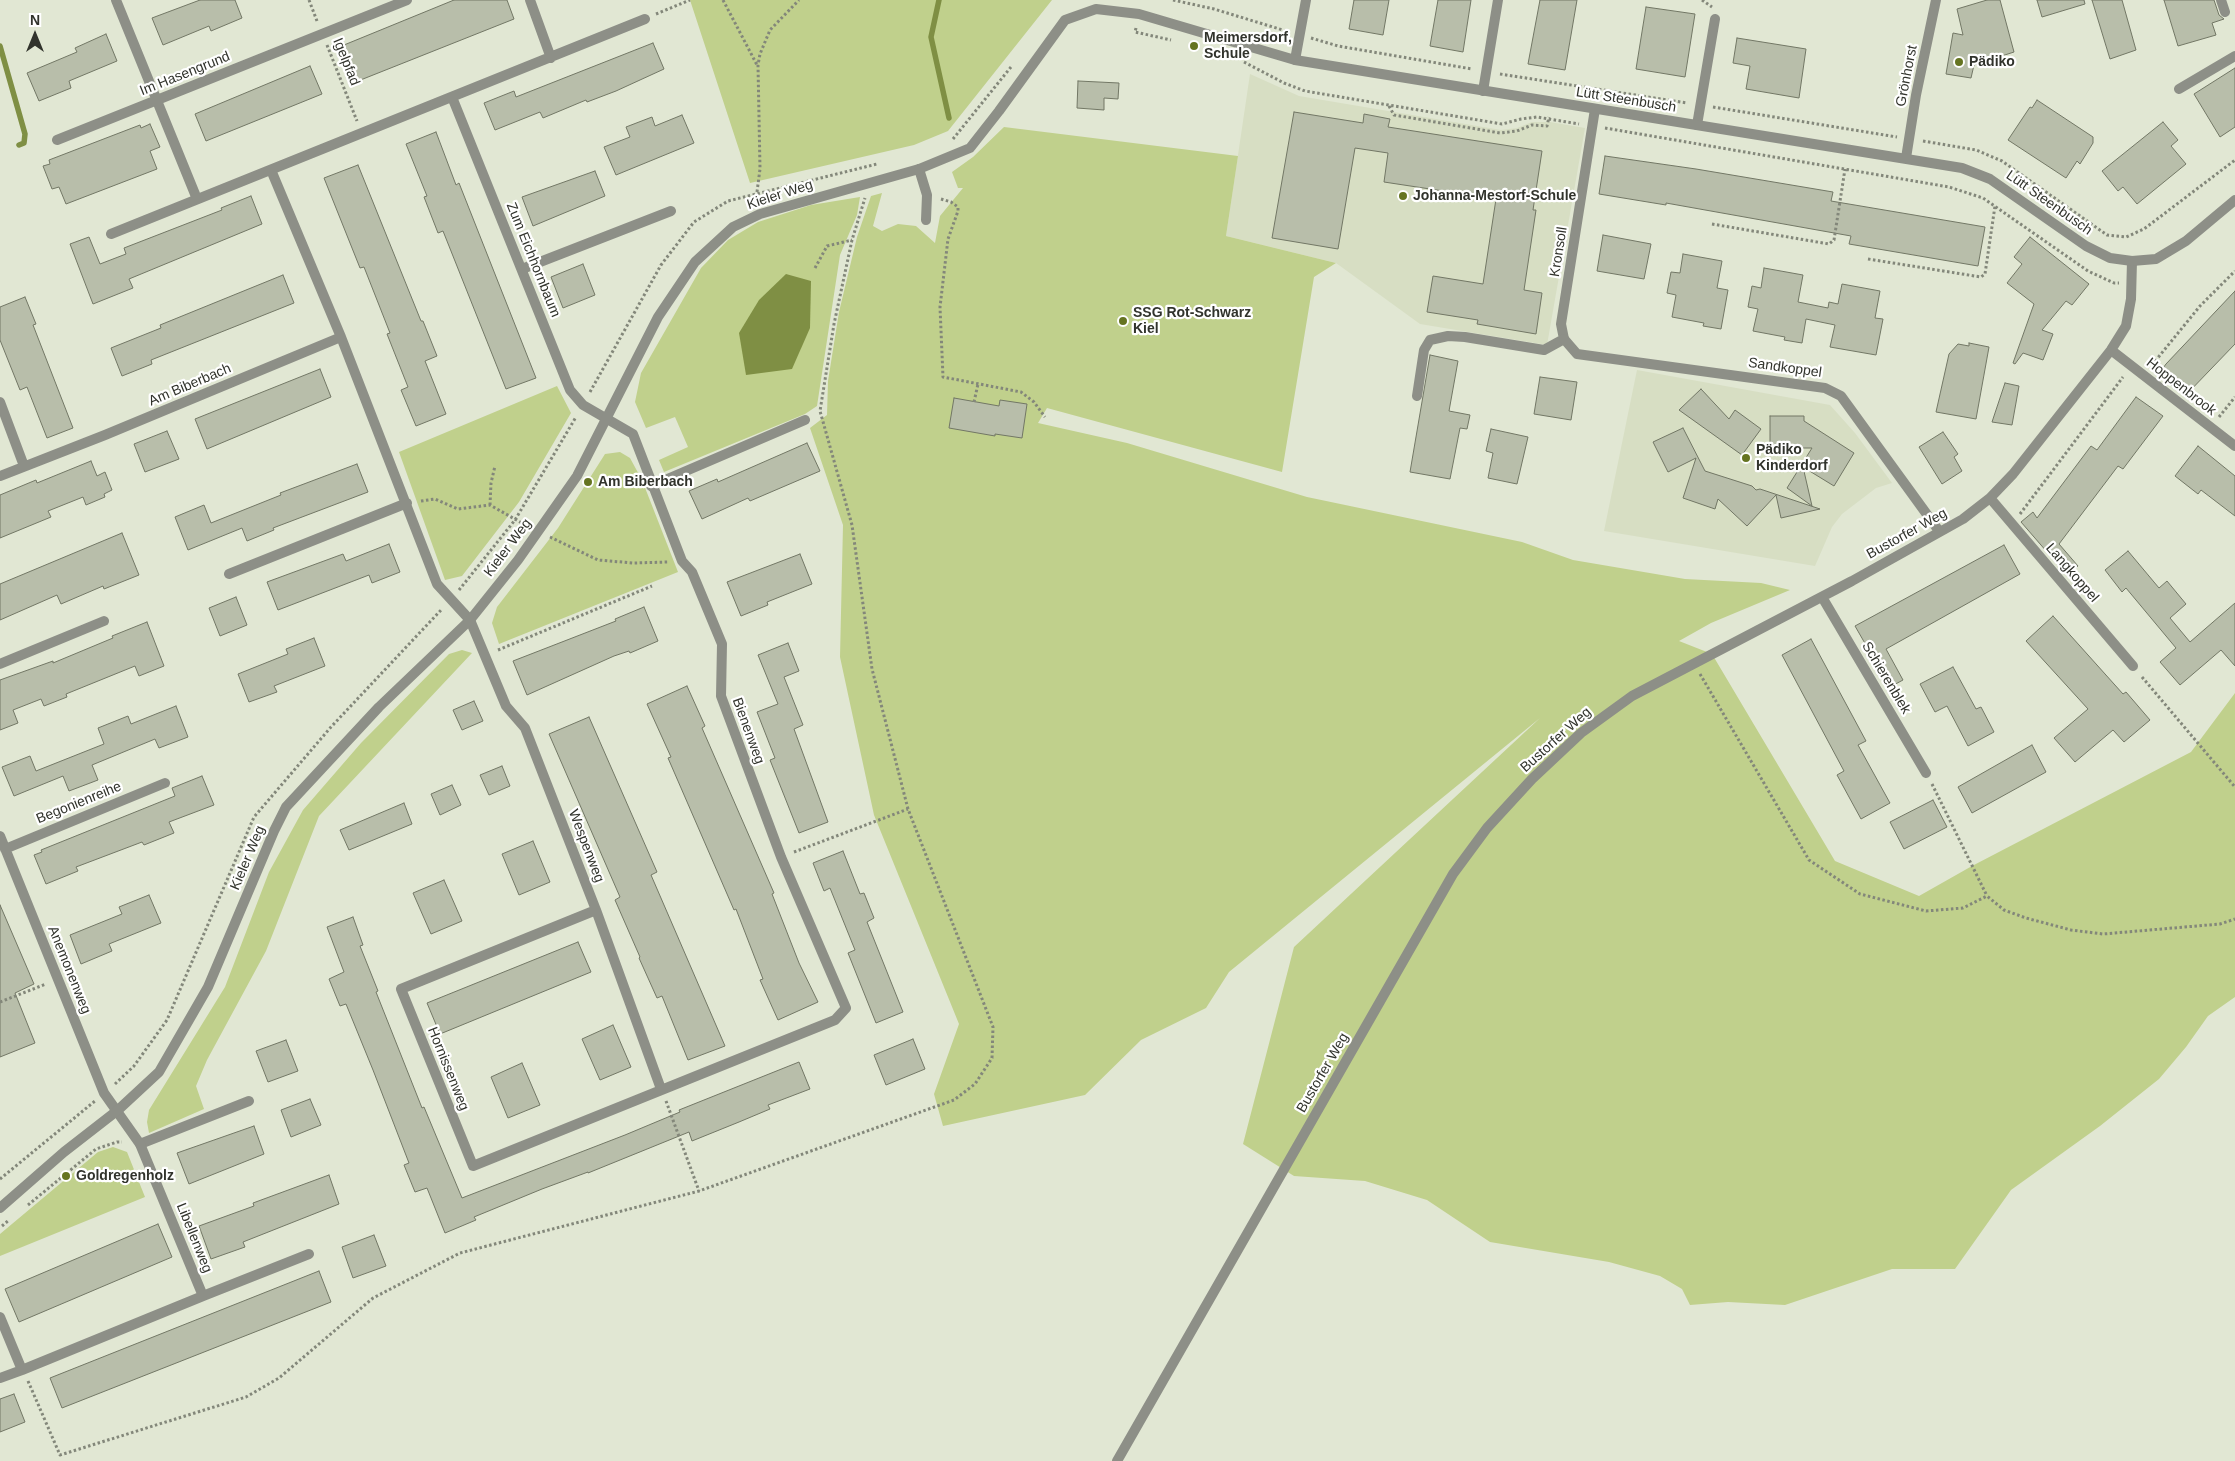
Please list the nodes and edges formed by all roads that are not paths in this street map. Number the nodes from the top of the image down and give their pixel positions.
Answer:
1 (116, 0) edge
2 (407, 0) edge
3 (530, 0) edge
4 (1306, 0) edge
5 (1498, 0) edge
6 (1936, 0) edge
7 (2221, 0) edge
8 (1096, 5) edge
9 (2225, 12) dead end
10 (645, 19) road end
11 (1715, 19) dead end
12 (2235, 56) edge
13 (551, 58) junction
14 (1295, 60) junction
15 (2179, 88) dead end
16 (1483, 91) junction
17 (452, 97) junction
18 (157, 100) junction
19 (1595, 109) junction
20 (1697, 125) junction
21 (57, 140) dead end
22 (1906, 158) junction
23 (919, 169) junction
24 (271, 170) junction
25 (197, 199) junction
26 (2235, 200) edge
27 (671, 211) dead end
28 (926, 220) dead end
29 (112, 234) dead end
30 (2132, 261) junction
31 (522, 269) junction
32 (341, 337) junction
33 (1564, 339) junction
34 (2111, 350) junction
35 (1417, 396) dead end
36 (0, 402) edge
37 (606, 418) junction
38 (805, 420) dead end
39 (2235, 446) edge
40 (24, 466) junction
41 (0, 476) edge
42 (651, 486) junction
43 (1990, 498) junction
44 (407, 502) junction
45 (1939, 531) junction
46 (230, 574) dead end
47 (1822, 597) junction
48 (470, 620) junction
49 (104, 621) dead end
50 (0, 664) edge
51 (2133, 666) road end
52 (1926, 773) road end
53 (165, 783) dead end
54 (0, 836) edge
55 (5, 849) junction
56 (596, 910) junction
57 (661, 1089) junction
58 (249, 1101) dead end
59 (118, 1110) junction
60 (140, 1144) junction
61 (0, 1208) edge
62 (309, 1254) dead end
63 (203, 1296) junction
64 (0, 1317) edge
65 (22, 1370) junction
66 (0, 1378) edge
67 (1117, 1461) edge

1 - 18 street
2 - 18 street, Im Hasengrund
3 - 13 street
4 - 14 street
5 - 16 street
6 - 22 street, Grönhorst
7 - 9 street
8 - 14 street, Lütt Steenbusch
8 - 23 street, Kieler Weg
10 - 13 street
11 - 20 street
12 - 15 street
13 - 17 street
14 - 16 street, Lütt Steenbusch
16 - 19 street, Lütt Steenbusch
17 - 24 street
17 - 31 street, Zum Eichhornbaum
18 - 21 street, Im Hasengrund
18 - 25 street
19 - 20 street, Lütt Steenbusch
19 - 33 street, Kronsoll
20 - 22 street, Lütt Steenbusch
22 - 30 street, Lütt Steenbusch
23 - 28 street
23 - 37 street, Kieler Weg
24 - 25 street
24 - 32 street
25 - 29 street
26 - 30 street
27 - 31 street
30 - 34 street, Bustorfer Weg
31 - 37 street, Zum Eichhornbaum
32 - 40 street, Am Biberbach
32 - 44 street
33 - 35 street
33 - 45 street, Sandkoppel
34 - 39 street, Hoppenbrook
34 - 43 street, Bustorfer Weg
36 - 40 street
37 - 42 street, Bienenweg
37 - 48 street, Kieler Weg
38 - 42 street
40 - 41 street, Am Biberbach
42 - 57 street, Bienenweg
43 - 45 street, Bustorfer Weg
43 - 51 street, Langkoppel
44 - 46 street
44 - 48 street
45 - 47 street, Bustorfer Weg
47 - 52 street, Schierenblek
47 - 67 street, Bustorfer Weg
48 - 56 street, Wespenweg
48 - 59 street, Kieler Weg
49 - 50 street
53 - 55 street, Begonienreihe
54 - 55 street, Anemonenweg
55 - 59 street, Anemonenweg
56 - 57 street, Wespenweg
56 - 57 street, Hornissenweg
58 - 60 street
59 - 60 street, Libellenweg
59 - 61 street, Kieler Weg
60 - 63 street, Libellenweg
62 - 63 street, Libellenweg
63 - 65 street, Libellenweg
64 - 65 street
65 - 66 street, Libellenweg

